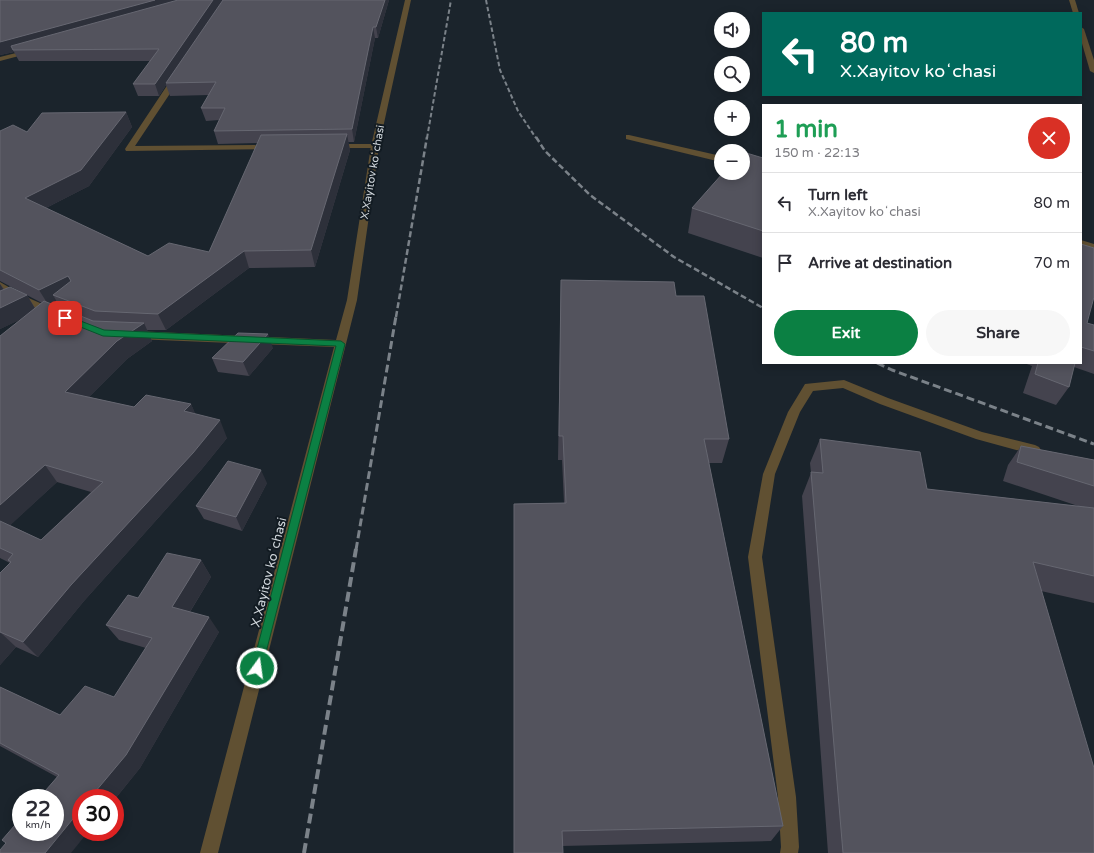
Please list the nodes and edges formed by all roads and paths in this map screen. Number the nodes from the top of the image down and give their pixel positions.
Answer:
1 (408, 0) edge
2 (1072, 0) edge
3 (1076, 12) edge
4 (1082, 32) edge
5 (42, 48) edge
6 (0, 59) edge
7 (181, 71) edge
8 (1094, 71) edge
9 (629, 136) dead end
10 (328, 146) edge
11 (375, 146) junction
12 (280, 147) edge
13 (714, 157) edge
14 (1082, 243) edge
15 (1094, 247) edge
16 (0, 285) edge
17 (20, 298) junction
18 (0, 307) edge
19 (61, 316) edge
20 (127, 334) edge
21 (341, 344) junction
22 (1048, 453) edge
23 (210, 853) edge
24 (789, 853) edge

1 - 11 street, X.Xayitov koʻchasi
2 - 3 street
4 - 8 street
5 - 6 street
7 - 12 street
9 - 13 street
10 - 11 street
11 - 21 street, X.Xayitov koʻchasi
14 - 15 street
16 - 17 street
17 - 18 street
17 - 19 street
20 - 21 street
21 - 23 street, X.Xayitov koʻchasi
22 - 24 street

